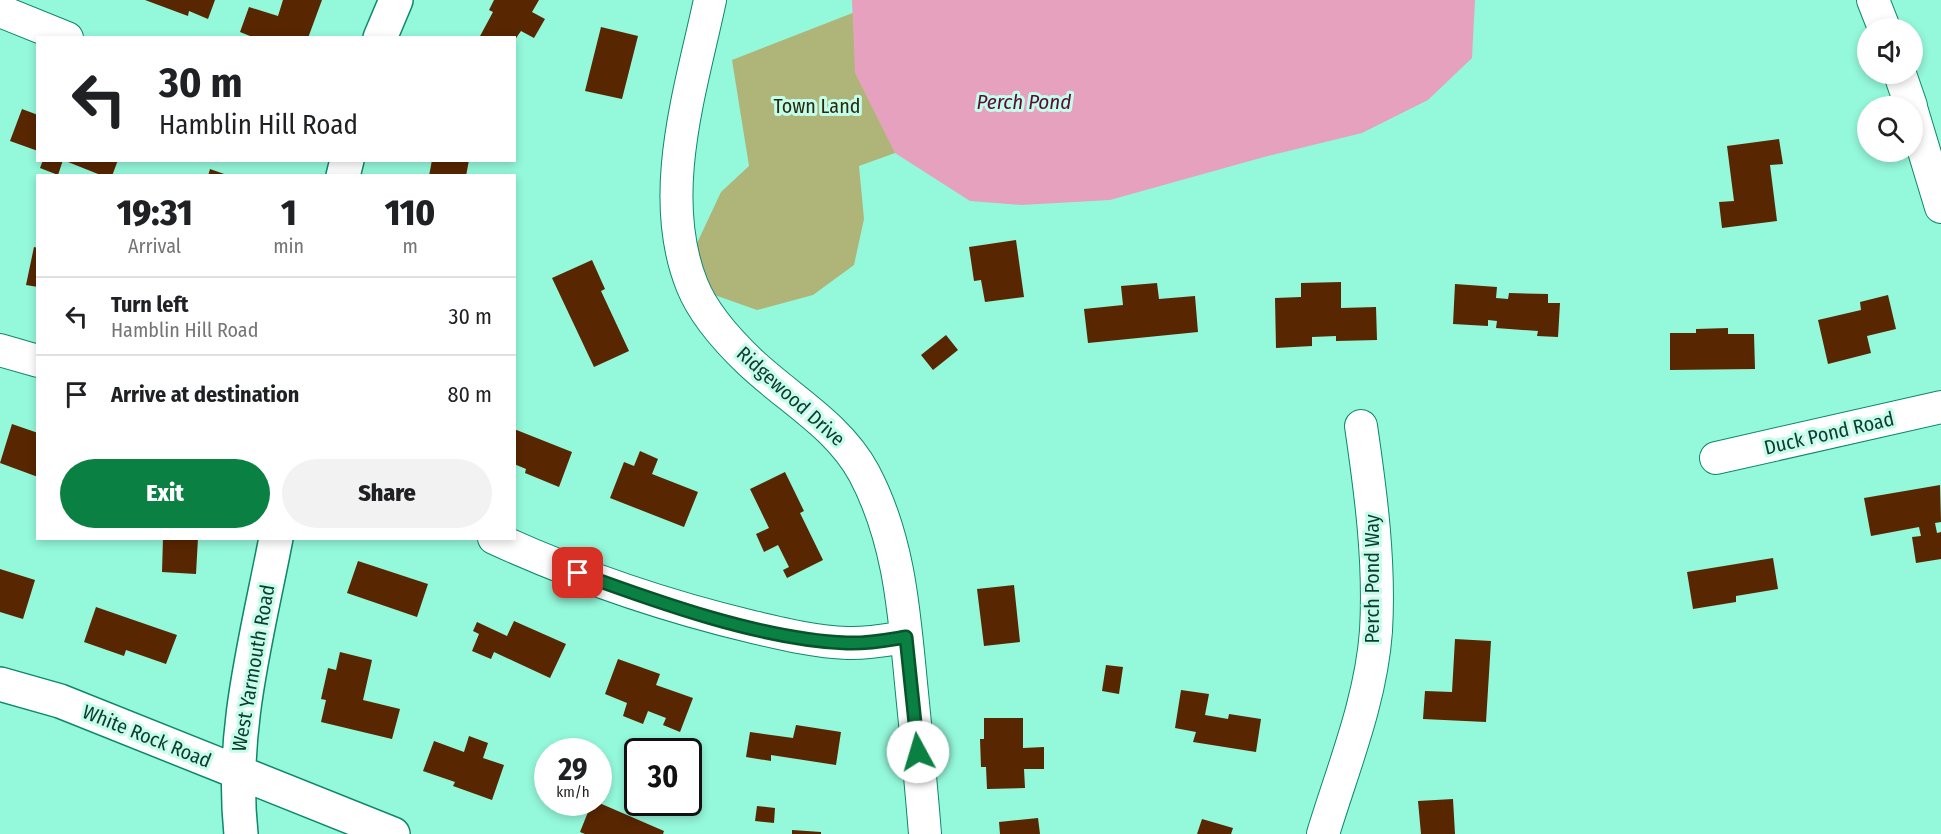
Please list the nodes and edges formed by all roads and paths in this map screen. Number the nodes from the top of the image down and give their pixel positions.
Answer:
1 (396, 0) edge
2 (710, 0) edge
3 (1873, 0) edge
4 (0, 11) edge
5 (1880, 18) edge
6 (62, 36) edge
7 (381, 36) edge
8 (1923, 146) edge
9 (1941, 207) edge
10 (0, 350) edge
11 (36, 360) edge
12 (1941, 407) edge
13 (1361, 426) dead end
14 (1716, 458) dead end
15 (276, 540) edge
16 (498, 540) edge
17 (906, 637) junction
18 (0, 684) edge
19 (237, 773) junction
20 (241, 834) edge
21 (393, 834) edge
22 (925, 834) edge
23 (1323, 834) edge

1 - 7 street
2 - 17 street, Ridgewood Drive
3 - 5 street
4 - 6 street
8 - 9 street
10 - 11 street
12 - 14 street, Duck Pond Road
13 - 23 street, Perch Pond Way
15 - 19 street, West Yarmouth Road
16 - 17 street
17 - 22 street, Ridgewood Drive
18 - 19 street, White Rock Road
19 - 20 street, West Yarmouth Road
19 - 21 street, White Rock Road

